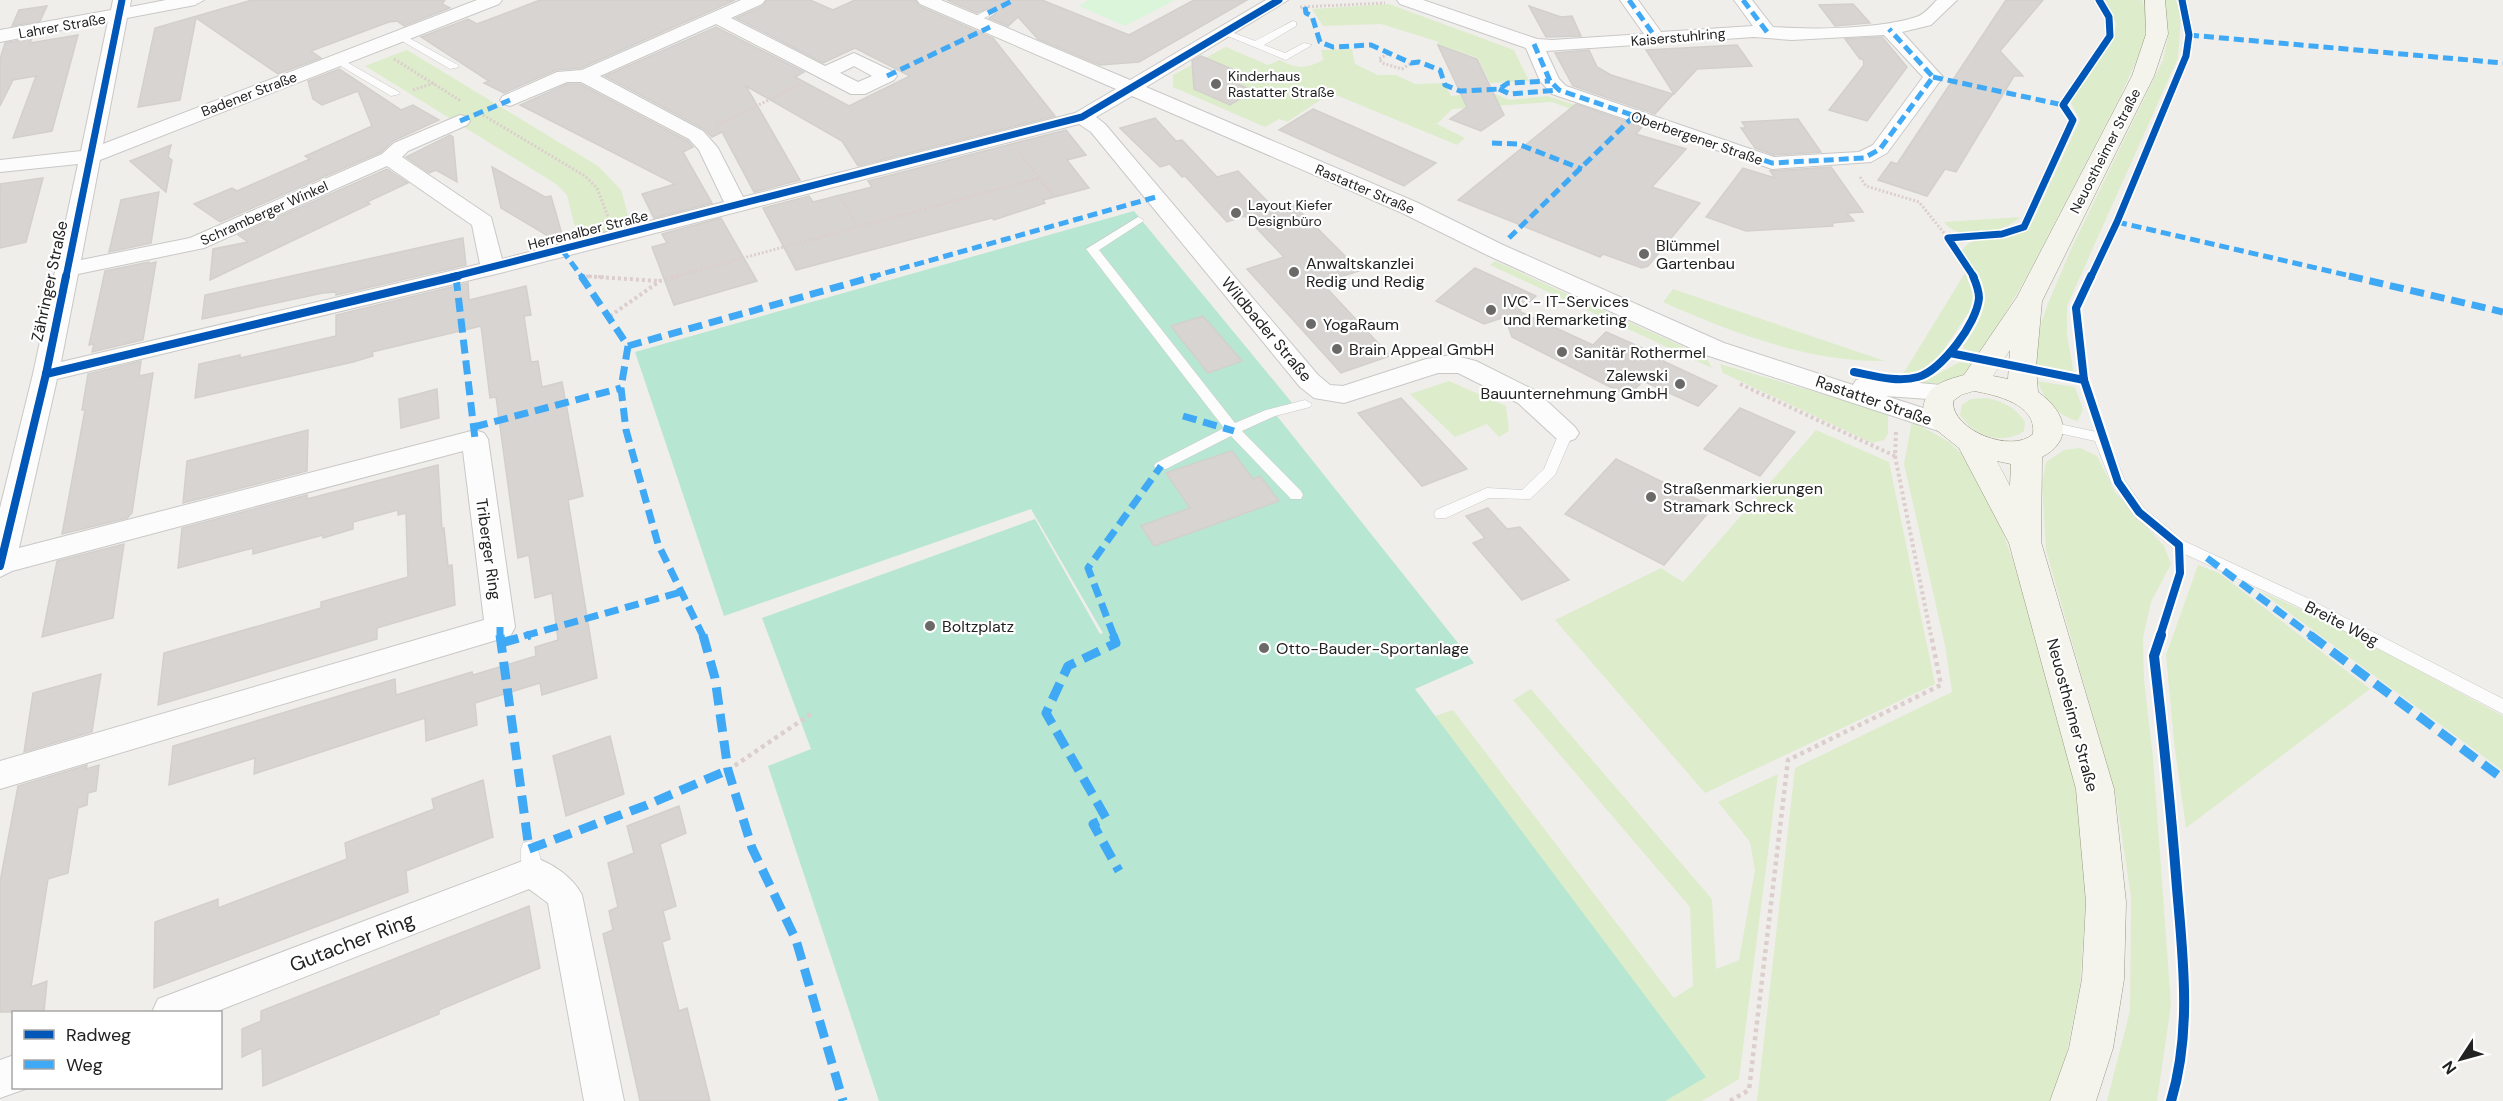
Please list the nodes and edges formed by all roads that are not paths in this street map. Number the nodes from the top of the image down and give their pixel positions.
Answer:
1 (195, 0) edge
2 (492, 0) edge
3 (756, 0) edge
4 (926, 0) edge
5 (1629, 0) edge
6 (1743, 0) edge
7 (1948, 0) edge
8 (2155, 0) edge
9 (1398, 1) edge
10 (1285, 4) edge
11 (120, 8) edge
12 (716, 17) junction
13 (1293, 24) dead end
14 (1889, 29) junction
15 (1223, 32) junction
16 (1767, 32) junction
17 (0, 36) edge
18 (400, 36) junction
19 (1656, 38) junction
20 (1256, 45) junction
21 (1307, 45) dead end
22 (1534, 45) junction
23 (338, 60) junction
24 (454, 67) road end
25 (825, 73) road end
26 (585, 76) junction
27 (1128, 87) junction
28 (395, 94) road end
29 (510, 100) dead end
30 (461, 111) road end
31 (1082, 117) junction
32 (91, 156) junction
33 (389, 158) junction
34 (0, 166) edge
35 (737, 207) junction
36 (1138, 220) dead end
37 (492, 268) junction
38 (65, 270) junction
39 (2031, 297) junction
40 (46, 374) junction
41 (1803, 376) junction
42 (1974, 382) junction
43 (1943, 392) junction
44 (2024, 396) junction
45 (1305, 404) dead end
46 (1945, 424) junction
47 (2050, 428) junction
48 (1234, 431) junction
49 (1566, 433) joint
50 (1972, 443) junction
51 (2027, 452) junction
52 (1161, 466) dead end
53 (1296, 495) dead end
54 (1441, 514) dead end
55 (2025, 543) junction
56 (0, 565) edge
57 (2503, 707) edge
58 (0, 776) edge
59 (173, 1011) edge
60 (604, 1101) edge
61 (2073, 1101) edge

1 - 11 street, Lahrer Straße
2 - 18 street, Badener Straße
3 - 12 street
4 - 27 street, Rastatter Straße
5 - 19 street
6 - 16 street
7 - 14 street, Kaiserstuhlring
8 - 39 main road, Neuostheimer Straße
9 - 22 street, Kaiserstuhlring
10 - 15 street, Herrenalber Straße
11 - 17 street, Lahrer Straße
11 - 32 street, Zähringer Straße
12 - 25 street
12 - 26 street
13 - 20 lane
14 - 16 street, Kaiserstuhlring
14 - 22 street, Oberbergener Straße
15 - 20 lane
15 - 27 street, Herrenalber Straße
16 - 19 street, Kaiserstuhlring
18 - 23 street, Badener Straße
18 - 24 lane
19 - 22 street, Kaiserstuhlring
20 - 21 lane
23 - 28 lane
23 - 32 street, Badener Straße
26 - 29 street
26 - 35 street
27 - 31 street, Herrenalber Straße
27 - 41 street, Rastatter Straße
30 - 33 street, Schramberger Winkel
31 - 35 street, Herrenalber Straße
31 - 49 street, Wildbader Straße
32 - 34 street, Badener Straße
32 - 38 street, Zähringer Straße
33 - 37 street
33 - 38 street, Schramberger Winkel
35 - 37 street, Herrenalber Straße
36 - 48 lane
37 - 40 street, Herrenalber Straße
38 - 40 street, Zähringer Straße
39 - 42 main road, Neuostheimer Straße
39 - 44 main road, Neuostheimer Straße
40 - 56 street, Zähringer Straße
41 - 43 street, Rastatter Straße
41 - 46 street, Rastatter Straße
42 - 43 main road
42 - 44 main road
43 - 46 main road
44 - 47 main road
45 - 48 lane
46 - 50 main road, Neuostheimer Straße
47 - 51 main road
47 - 57 lane, Breite Weg
48 - 52 lane
48 - 53 lane
49 - 54 lane
50 - 51 main road, Neuostheimer Straße
50 - 55 main road, Neuostheimer Straße
51 - 55 main road, Neuostheimer Straße
55 - 61 main road, Neuostheimer Straße
56 - 58 street, Triberger Ring
59 - 60 street, Gutacher Ring

